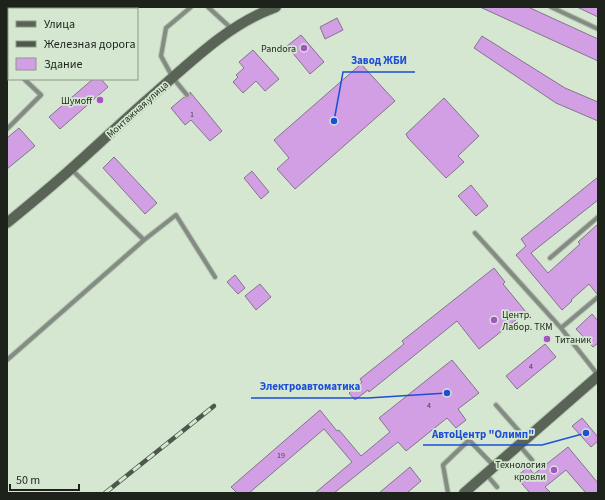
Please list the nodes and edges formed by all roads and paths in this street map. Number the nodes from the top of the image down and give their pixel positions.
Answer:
1 (191, 7) edge
2 (208, 7) edge
3 (276, 7) edge
4 (551, 7) edge
5 (232, 29) junction
6 (598, 29) edge
7 (173, 78) junction
8 (25, 80) edge
9 (187, 95) dead end
10 (7, 129) edge
11 (71, 169) junction
12 (598, 217) edge
13 (7, 223) edge
14 (475, 233) dead end
15 (144, 240) junction
16 (550, 258) dead end
17 (215, 277) dead end
18 (598, 297) edge
19 (561, 328) junction
20 (7, 360) edge
21 (598, 375) edge
22 (496, 404) dead end
23 (522, 442) junction
24 (532, 460) dead end
25 (494, 467) junction
26 (486, 474) junction
27 (497, 487) dead end
28 (448, 493) edge
29 (464, 493) edge

1 - 7 lane
2 - 5 lane
3 - 5 street, Монтажная улица
4 - 6 lane
5 - 7 street, Монтажная улица
7 - 9 lane
7 - 11 street, Монтажная улица
8 - 10 lane
11 - 13 street, Монтажная улица
11 - 15 lane
12 - 16 lane
14 - 19 lane
15 - 17 lane
15 - 20 lane
18 - 19 lane
19 - 21 lane
21 - 23 street
22 - 23 lane
23 - 24 lane
23 - 25 street
25 - 26 street
25 - 28 lane
26 - 27 lane
26 - 29 street

